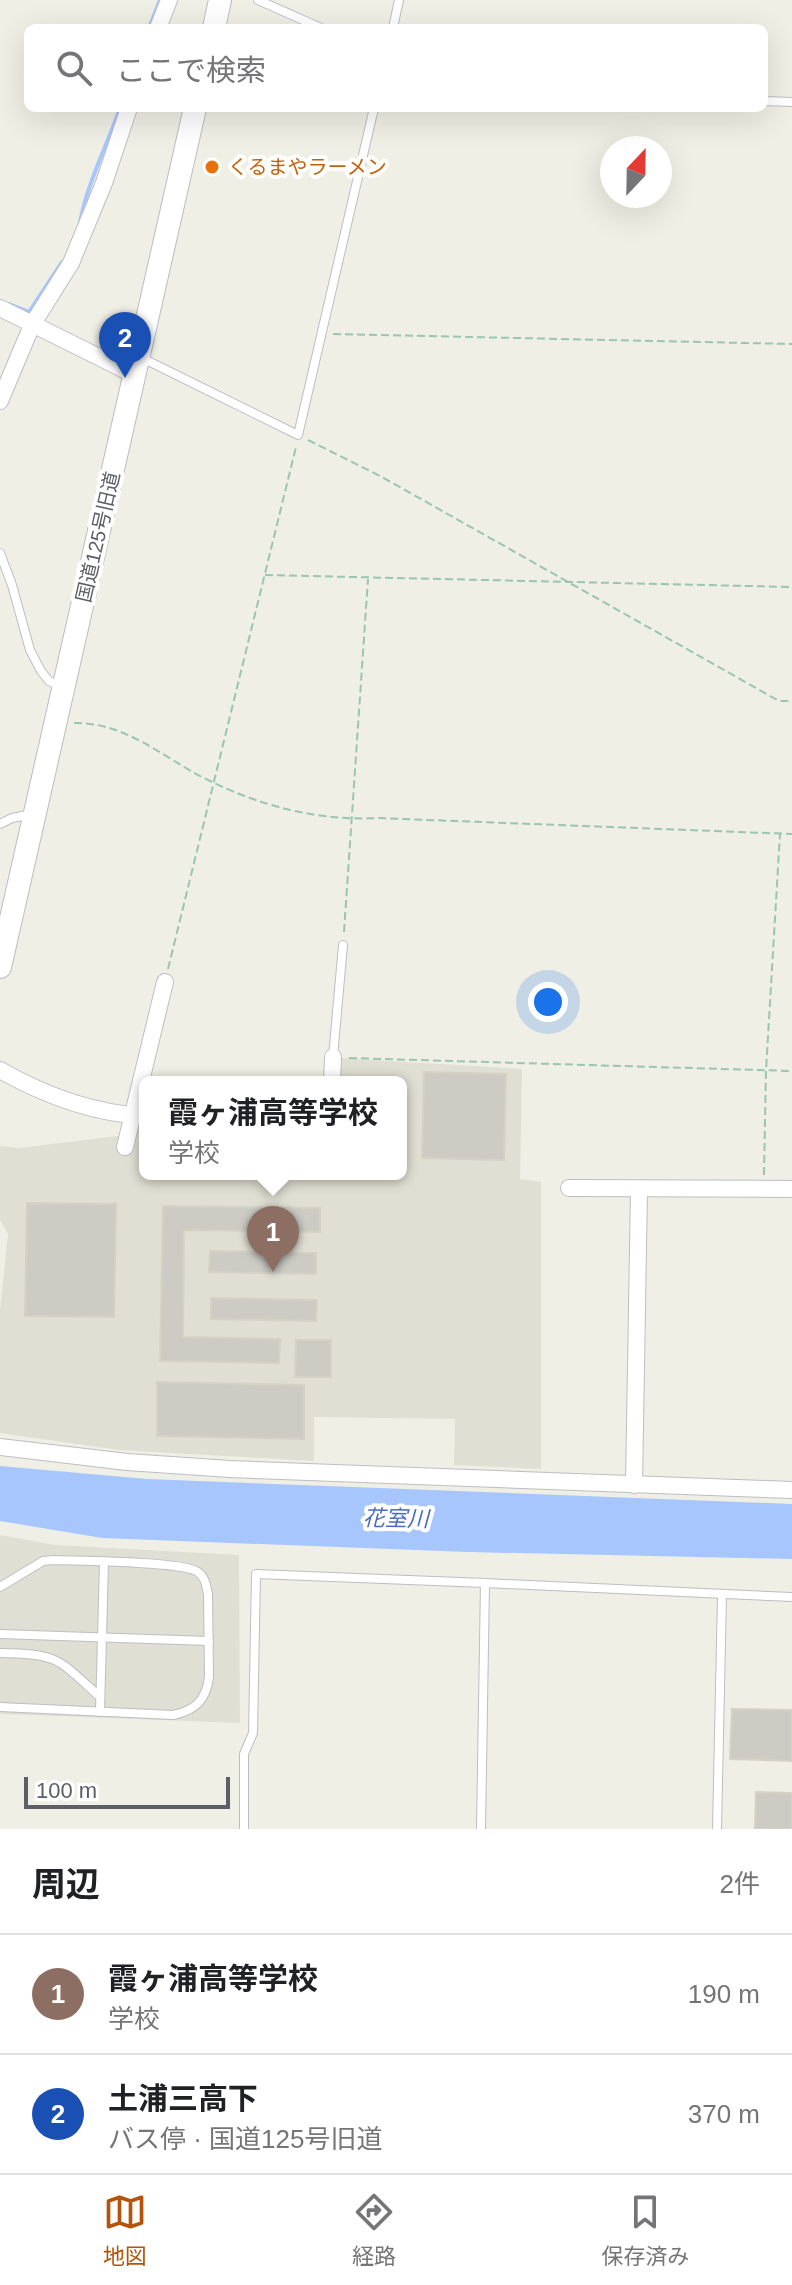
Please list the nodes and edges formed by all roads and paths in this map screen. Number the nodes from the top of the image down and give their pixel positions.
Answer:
1 (169, 0) edge
2 (220, 0) edge
3 (258, 0) edge
4 (399, 0) edge
5 (160, 24) edge
6 (215, 24) edge
7 (312, 24) edge
8 (394, 24) edge
9 (768, 101) edge
10 (792, 102) edge
11 (128, 112) edge
12 (194, 112) edge
13 (373, 112) edge
14 (0, 308) edge
15 (32, 325) junction
16 (323, 334) junction
17 (792, 344) edge
18 (137, 366) junction
19 (0, 401) edge
20 (298, 435) junction
21 (0, 553) edge
22 (264, 575) junction
23 (369, 577) junction
24 (567, 580) junction
25 (792, 587) edge
26 (65, 688) junction
27 (792, 701) edge
28 (57, 723) junction
29 (212, 782) junction
30 (37, 813) junction
31 (353, 819) junction
32 (0, 824) edge
33 (780, 833) junction
34 (792, 834) edge
35 (343, 945) joint
36 (0, 967) edge
37 (165, 982) joint
38 (333, 1057) junction
39 (0, 1070) edge
40 (766, 1070) junction
41 (792, 1071) edge
42 (147, 1076) edge
43 (332, 1076) edge
44 (139, 1116) edge
45 (125, 1147) dead end
46 (569, 1188) dead end
47 (763, 1188) junction
48 (639, 1189) junction
49 (792, 1189) edge
50 (0, 1447) edge
51 (634, 1485) junction
52 (792, 1490) edge
53 (104, 1562) junction
54 (485, 1583) junction
55 (0, 1587) edge
56 (722, 1595) junction
57 (792, 1597) edge
58 (0, 1634) edge
59 (102, 1638) junction
60 (209, 1641) junction
61 (0, 1653) edge
62 (100, 1697) junction
63 (0, 1707) edge
64 (100, 1712) junction
65 (244, 1829) edge
66 (481, 1829) edge
67 (717, 1829) edge

1 - 5 street
2 - 6 street
3 - 7 lane
4 - 8 lane
9 - 10 lane
11 - 15 street
12 - 18 street, 国道125号旧道
13 - 16 lane
14 - 15 street
15 - 18 street
15 - 19 street
16 - 17 path
16 - 20 lane
18 - 20 lane
18 - 26 street, 国道125号旧道
20 - 22 path
20 - 24 path
21 - 26 lane
22 - 23 path
22 - 29 path
23 - 24 path
23 - 31 path
24 - 25 path
24 - 27 path
26 - 28 street, 国道125号旧道
28 - 29 path
28 - 30 street, 国道125号旧道
29 - 31 path
29 - 37 path
30 - 32 lane
30 - 36 street, 国道125号旧道
31 - 33 path
31 - 35 path
33 - 34 path
33 - 40 path
35 - 38 lane
37 - 42 street
38 - 40 path
38 - 43 street
39 - 44 street
40 - 41 path
40 - 47 path
44 - 45 street
46 - 48 street
47 - 48 street
47 - 49 street
48 - 51 street
50 - 51 street
51 - 52 street
53 - 55 lane
53 - 59 lane
53 - 60 lane
54 - 56 lane
54 - 65 lane
54 - 66 lane
56 - 57 lane
56 - 67 lane
58 - 59 lane
59 - 60 lane
59 - 62 lane
60 - 64 lane
61 - 62 lane
62 - 64 lane
63 - 64 lane

